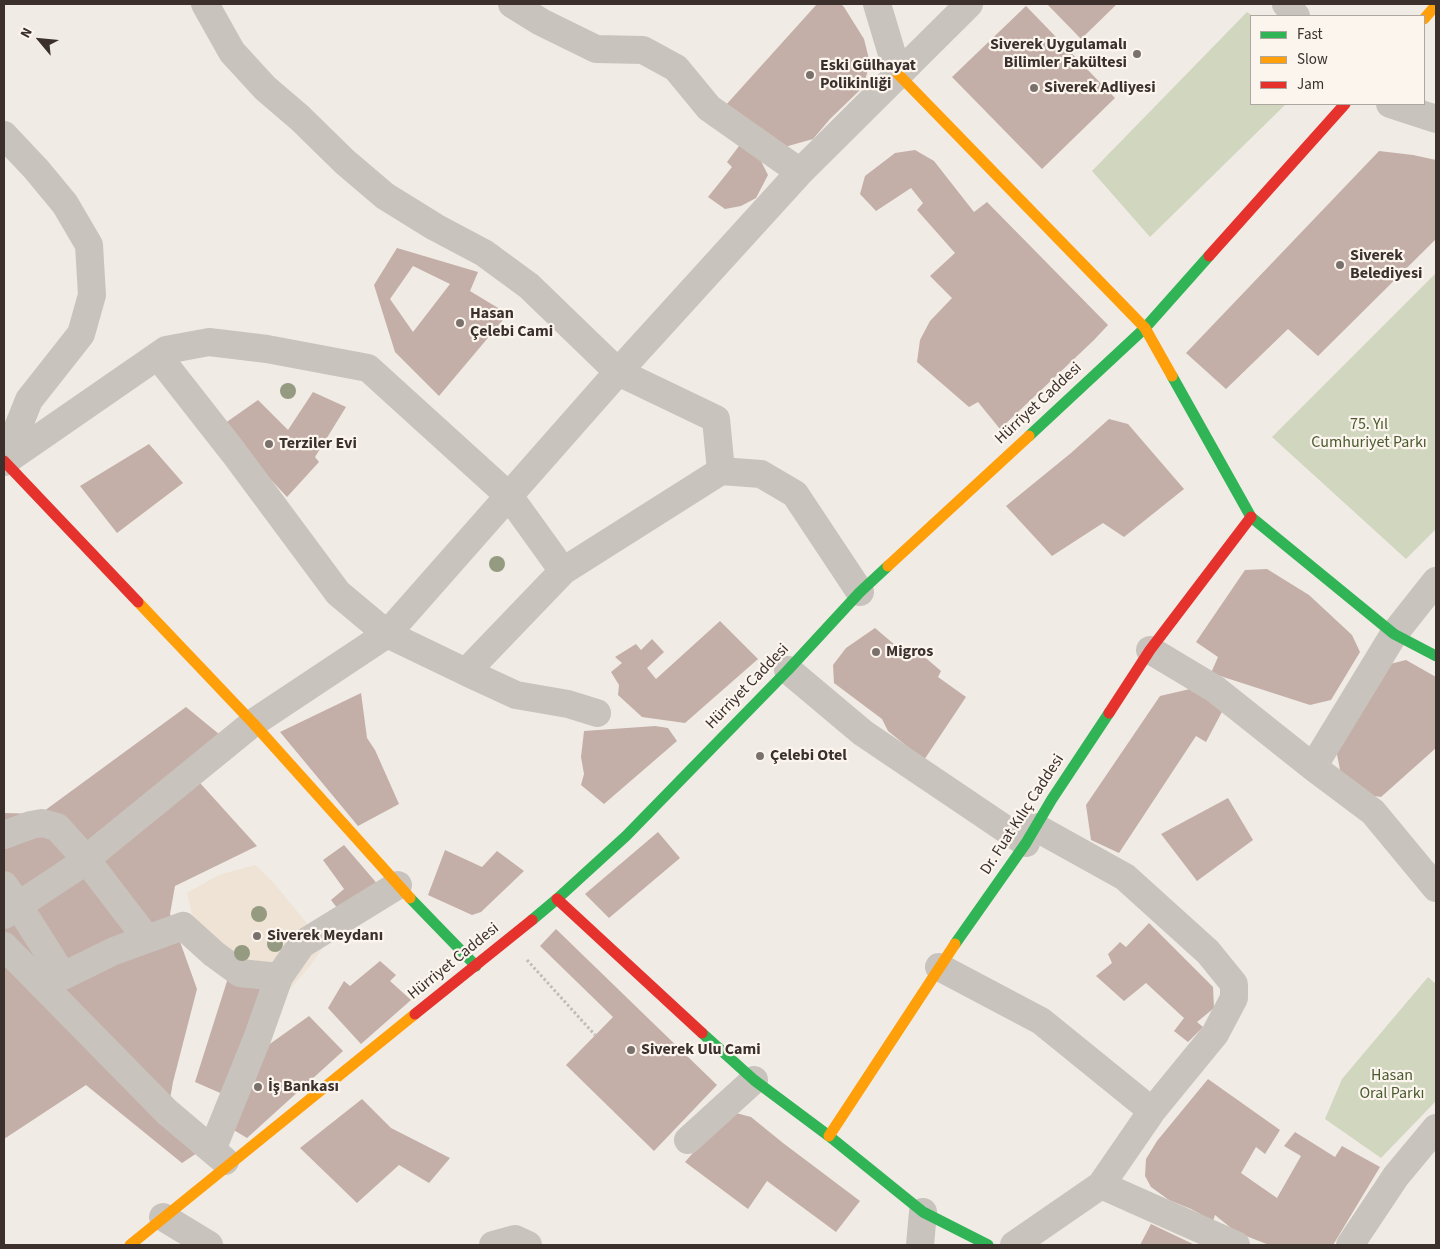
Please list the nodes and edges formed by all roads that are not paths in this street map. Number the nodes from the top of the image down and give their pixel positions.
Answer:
1 (206, 4) edge
2 (512, 4) edge
3 (877, 4) edge
4 (969, 4) edge
5 (1286, 4) edge
6 (1436, 5) edge
7 (1295, 15) edge
8 (1425, 18) edge
9 (898, 74) junction
10 (1344, 105) edge
11 (1393, 105) edge
12 (1436, 119) edge
13 (4, 135) edge
14 (800, 172) junction
15 (1144, 328) junction
16 (158, 356) junction
17 (618, 372) junction
18 (4, 462) edge
19 (721, 471) junction
20 (509, 496) junction
21 (1251, 517) junction
22 (563, 570) junction
23 (1436, 581) edge
24 (860, 592) junction
25 (387, 634) junction
26 (1394, 634) junction
27 (1150, 650) junction
28 (1436, 656) edge
29 (788, 670) junction
30 (466, 672) junction
31 (597, 713) dead end
32 (254, 723) junction
33 (1313, 767) junction
34 (4, 835) edge
35 (1031, 835) junction
36 (85, 858) junction
37 (398, 885) junction
38 (1436, 888) edge
39 (558, 899) junction
40 (9, 902) edge
41 (147, 939) junction
42 (4, 946) edge
43 (476, 966) junction
44 (939, 967) junction
45 (279, 977) junction
46 (754, 1080) junction
47 (1152, 1111) junction
48 (1436, 1128) edge
49 (829, 1136) junction
50 (688, 1140) dead end
51 (221, 1158) junction
52 (1101, 1185) junction
53 (923, 1212) junction
54 (163, 1217) junction
55 (130, 1245) edge
56 (209, 1245) edge
57 (493, 1245) edge
58 (528, 1245) edge
59 (920, 1245) edge
60 (988, 1245) edge
61 (1014, 1245) edge
62 (1236, 1245) edge
63 (1350, 1245) edge

1 - 17 street
2 - 14 street
3 - 9 street
4 - 9 street
5 - 7 street
6 - 8 street
9 - 14 street
9 - 15 street
10 - 15 street, Hürriyet Caddesi
11 - 12 street
13 - 18 street
14 - 17 street
15 - 21 street
15 - 24 street, Hürriyet Caddesi
16 - 18 street
16 - 20 street
16 - 25 street
17 - 19 street
17 - 20 street
18 - 32 street
19 - 22 street
19 - 24 street
20 - 22 street
20 - 25 street
21 - 26 street
21 - 27 street, Dr. Fuat Kılıç Caddesi
22 - 30 street
23 - 26 street
24 - 29 street, Hürriyet Caddesi
25 - 30 street
25 - 32 street
26 - 28 street
26 - 33 street
27 - 33 street
27 - 35 street, Dr. Fuat Kılıç Caddesi
29 - 35 street
29 - 39 street, Hürriyet Caddesi
30 - 31 street
32 - 36 street
32 - 37 street
33 - 38 street
34 - 36 street
35 - 44 street, Dr. Fuat Kılıç Caddesi
35 - 47 street
36 - 40 street
36 - 41 street
37 - 43 street
37 - 45 street
39 - 43 street, Hürriyet Caddesi
39 - 46 street
40 - 41 street
41 - 45 street
42 - 51 street
43 - 51 street, Hürriyet Caddesi
44 - 47 street
44 - 49 street, Dr. Fuat Kılıç Caddesi
45 - 51 street
46 - 49 street
46 - 50 street
47 - 52 street
48 - 63 street
49 - 53 street
51 - 54 street, Hürriyet Caddesi
52 - 61 street
52 - 62 street
53 - 59 street
53 - 60 street
54 - 55 street, Hürriyet Caddesi
54 - 56 street
57 - 58 street

